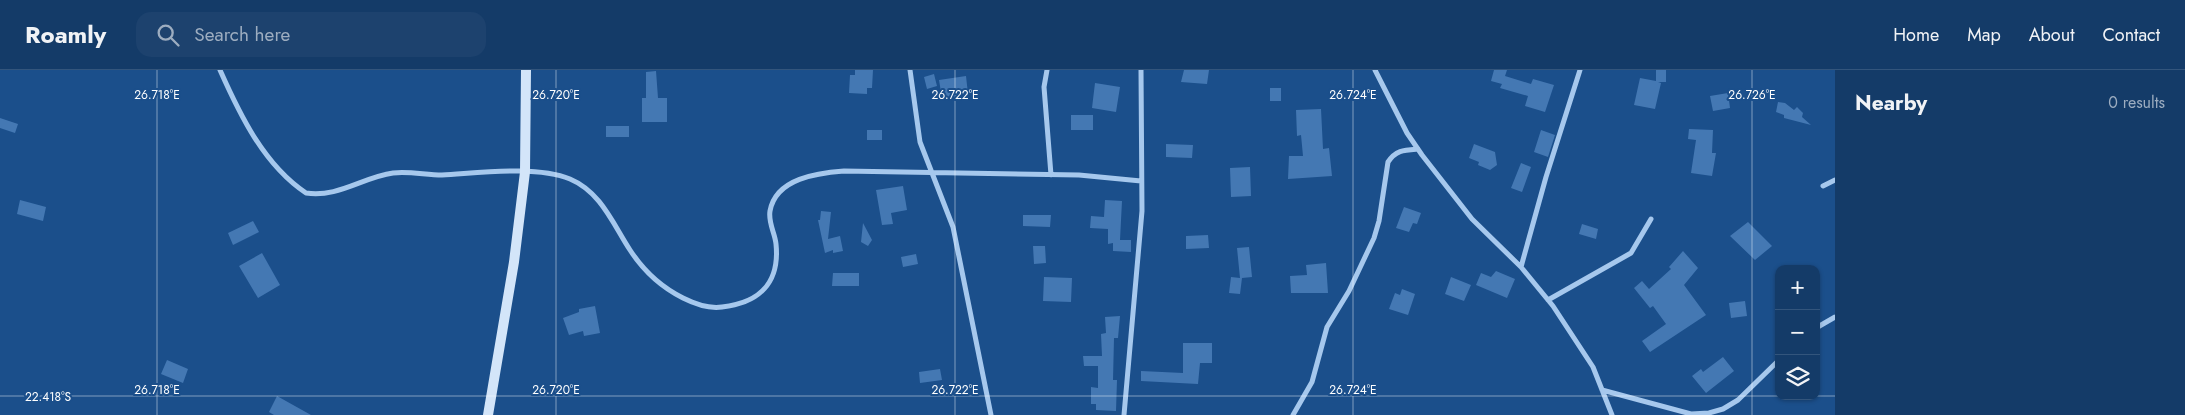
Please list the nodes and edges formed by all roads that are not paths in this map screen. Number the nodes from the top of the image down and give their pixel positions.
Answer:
1 (220, 70) edge
2 (526, 70) edge
3 (910, 70) edge
4 (1047, 70) edge
5 (1142, 70) edge
6 (1375, 70) edge
7 (1580, 70) edge
8 (1418, 149) junction
9 (525, 172) junction
10 (931, 172) junction
11 (1050, 175) junction
12 (1835, 180) edge
13 (1142, 181) junction
14 (1823, 186) dead end
15 (1651, 219) dead end
16 (1521, 267) junction
17 (1548, 300) junction
18 (1835, 317) edge
19 (1820, 326) edge
20 (1775, 364) edge
21 (1602, 390) junction
22 (488, 415) edge
23 (991, 415) edge
24 (1124, 415) edge
25 (1293, 415) edge
26 (1612, 415) edge

1 - 9 street
2 - 9 street
3 - 10 street
4 - 11 street
5 - 13 street
6 - 8 street
7 - 16 street
8 - 16 street
8 - 25 street
9 - 10 street
9 - 22 street
10 - 11 street
10 - 23 street
11 - 13 street
12 - 14 street
13 - 24 street
15 - 17 street
16 - 17 street
17 - 21 street
18 - 19 street
20 - 21 street
21 - 26 street

